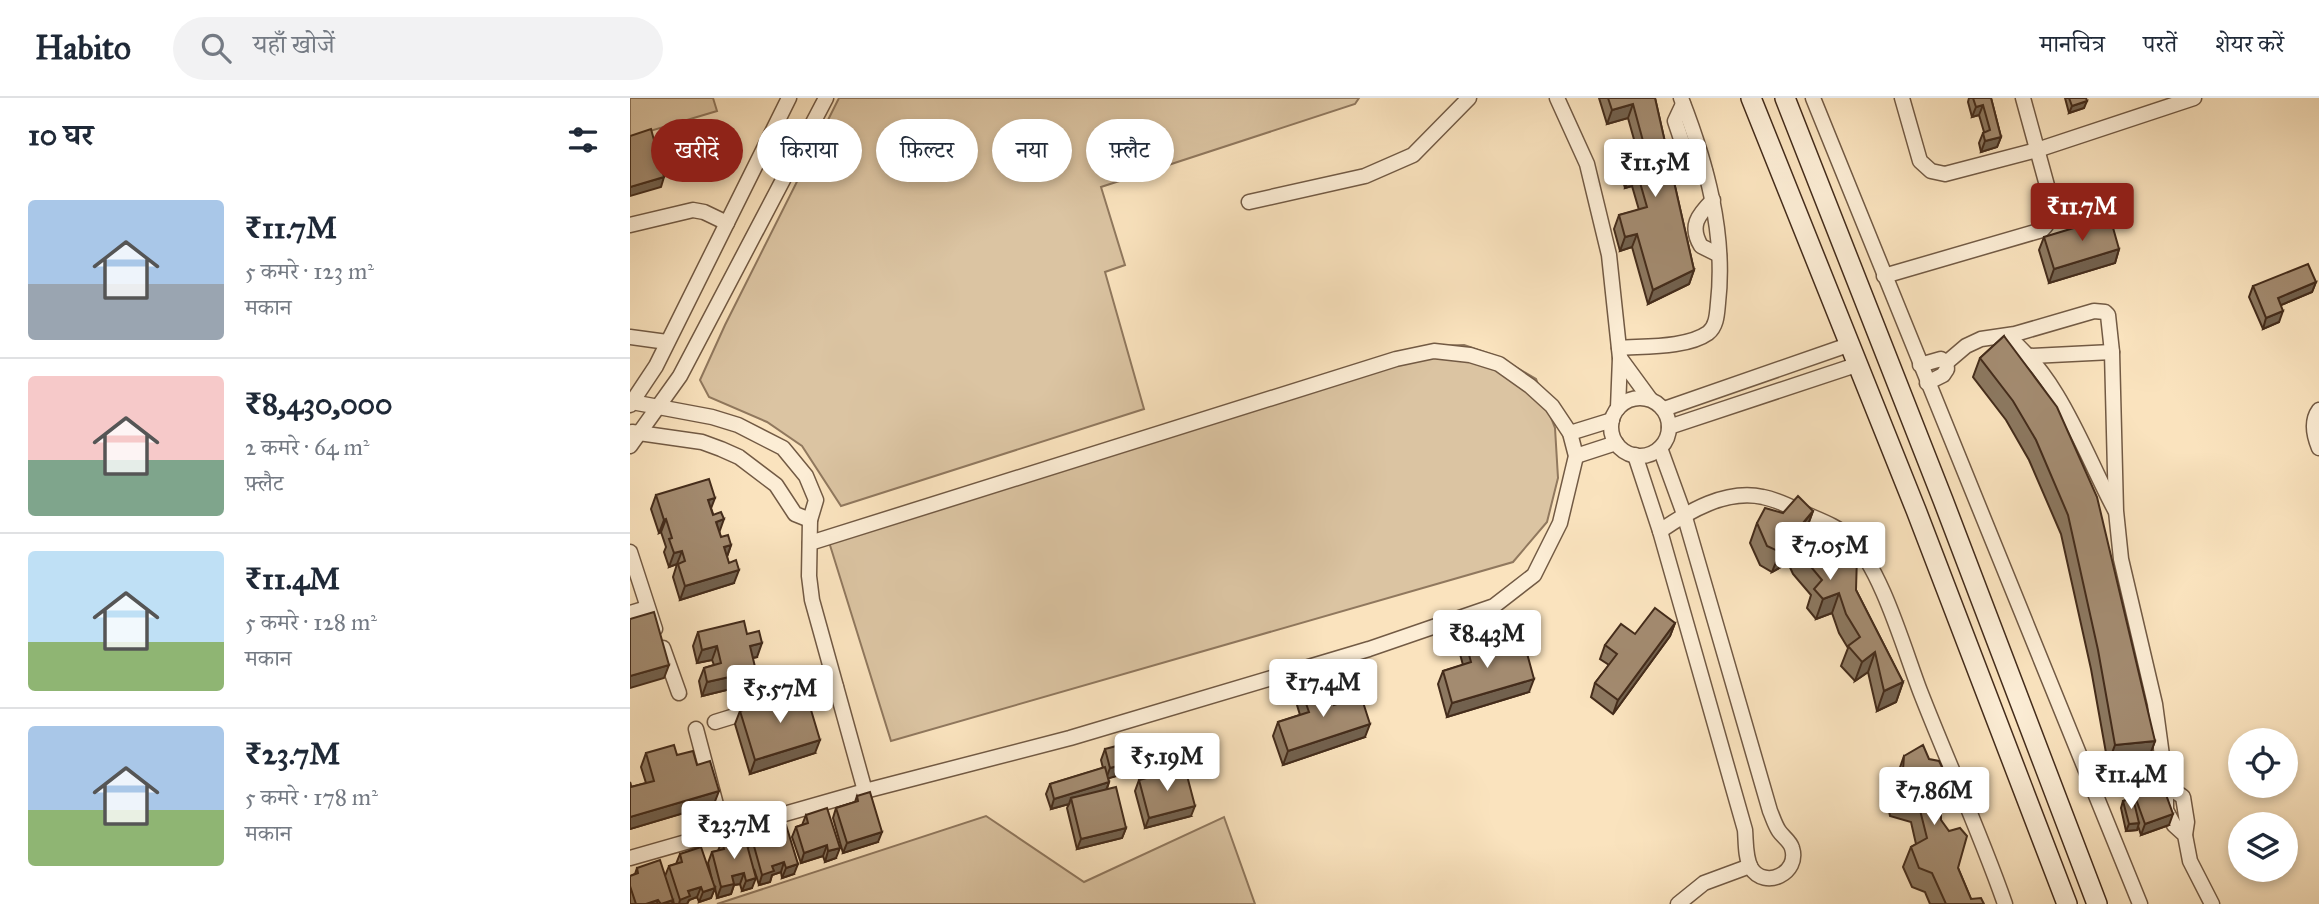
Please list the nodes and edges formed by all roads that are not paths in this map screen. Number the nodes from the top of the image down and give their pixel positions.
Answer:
1 (789, 98) edge
2 (826, 98) edge
3 (1469, 98) edge
4 (1557, 98) edge
5 (1751, 98) edge
6 (1785, 98) edge
7 (1813, 98) edge
8 (1902, 98) edge
9 (2023, 98) edge
10 (2194, 98) edge
11 (1682, 101) edge
12 (2037, 149) junction
13 (1713, 200) junction
14 (1249, 202) dead end
15 (727, 223) junction
16 (630, 225) edge
17 (1719, 256) junction
18 (1884, 276) junction
19 (2007, 336) junction
20 (630, 337) edge
21 (667, 342) junction
22 (1851, 344) junction
23 (2112, 352) junction
24 (1619, 353) junction
25 (2030, 356) junction
26 (1946, 363) junction
27 (1859, 364) junction
28 (1920, 365) junction
29 (1766, 373) junction
30 (1927, 383) junction
31 (1771, 393) junction
32 (1650, 399) junction
33 (631, 404) edge
34 (657, 408) junction
35 (1664, 409) junction
36 (2319, 410) edge
37 (1615, 414) junction
38 (1670, 427) junction
39 (1570, 433) junction
40 (633, 437) edge
41 (1616, 443) junction
42 (1660, 448) junction
43 (2319, 448) edge
44 (1576, 456) junction
45 (1635, 456) junction
46 (2116, 511) junction
47 (1684, 514) junction
48 (810, 520) junction
49 (1660, 531) junction
50 (810, 543) junction
51 (630, 552) edge
52 (647, 608) junction
53 (630, 613) edge
54 (836, 687) junction
55 (679, 693) dead end
56 (715, 722) dead end
57 (696, 729) dead end
58 (865, 791) junction
59 (723, 831) junction
60 (630, 858) edge
61 (1750, 866) junction
62 (1678, 904) edge
63 (2005, 904) edge
64 (2067, 904) edge
65 (2096, 904) edge
66 (2140, 904) edge
67 (2212, 904) edge

1 - 15 street
2 - 34 street
3 - 14 street
4 - 24 street
5 - 22 street
6 - 65 street
7 - 18 street
8 - 12 street
9 - 12 street
10 - 12 street
11 - 13 street
12 - 18 street
13 - 17 street
13 - 17 street
15 - 16 street
15 - 21 street
17 - 24 street
18 - 28 street
19 - 23 street
19 - 25 street
19 - 26 street
20 - 21 street
21 - 33 street
22 - 27 street
22 - 29 street
23 - 25 street
23 - 46 street
24 - 32 street
24 - 37 street
25 - 46 street
26 - 28 street
26 - 30 street
27 - 31 street
27 - 64 street
28 - 30 street
29 - 31 street
29 - 35 street
30 - 66 street
31 - 38 street
32 - 35 street
32 - 37 street
33 - 34 street
34 - 40 street
34 - 48 street
35 - 38 street
36 - 43 street
37 - 39 street
37 - 41 street
38 - 42 street
39 - 44 street
39 - 50 street
40 - 48 street
41 - 44 street
41 - 45 street
42 - 45 street
42 - 47 street
44 - 58 street
45 - 49 street
46 - 67 street
47 - 49 street
47 - 61 street
47 - 63 street
48 - 50 street
49 - 61 street
50 - 54 street
51 - 52 street
52 - 53 street
52 - 55 street
54 - 56 street
54 - 58 street
57 - 59 street
58 - 59 street
59 - 60 street
61 - 62 street

